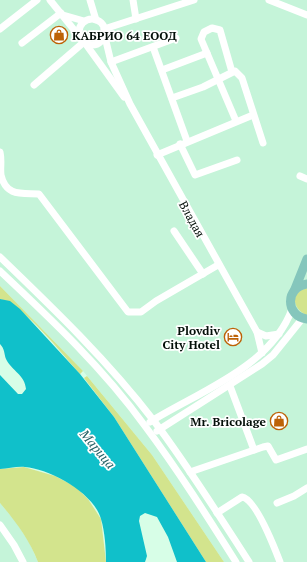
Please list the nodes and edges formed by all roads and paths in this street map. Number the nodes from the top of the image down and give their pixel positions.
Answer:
1 (37, 0) edge
2 (50, 0) edge
3 (90, 0) edge
4 (133, 0) edge
5 (194, 0) edge
6 (269, 0) edge
7 (62, 14) junction
8 (307, 15) edge
9 (136, 18) junction
10 (96, 20) junction
11 (84, 21) junction
12 (0, 29) edge
13 (104, 31) junction
14 (176, 38) dead end
15 (83, 40) junction
16 (22, 43) dead end
17 (154, 47) junction
18 (206, 52) junction
19 (111, 62) junction
20 (162, 70) junction
21 (232, 72) junction
22 (218, 79) junction
23 (34, 85) dead end
24 (172, 98) junction
25 (130, 104) junction
26 (253, 115) junction
27 (236, 121) junction
28 (184, 143) junction
29 (263, 143) dead end
30 (0, 152) edge
31 (157, 155) junction
32 (237, 160) dead end
33 (174, 231) dead end
34 (0, 257) edge
35 (307, 258) edge
36 (218, 265) junction
37 (0, 271) edge
38 (203, 274) junction
39 (307, 284) edge
40 (295, 289) junction
41 (292, 309) junction
42 (304, 319) edge
43 (257, 332) junction
44 (279, 334) junction
45 (262, 353) junction
46 (230, 386) junction
47 (153, 420) junction
48 (145, 425) junction
49 (160, 429) junction
50 (152, 434) junction
51 (254, 450) junction
52 (307, 450) edge
53 (190, 472) junction
54 (307, 488) edge
55 (277, 502) dead end
56 (217, 512) junction
57 (0, 525) edge
58 (23, 562) edge
59 (236, 562) edge
60 (249, 562) edge
61 (280, 562) edge

1 - 12 street
2 - 7 street, Владая
3 - 10 street
4 - 9 street
5 - 9 street
6 - 8 street
7 - 11 street
7 - 15 street, Владая
7 - 16 street
9 - 13 street
10 - 11 street
10 - 13 street, Владая
11 - 15 street
13 - 15 street
13 - 19 street, Владая
14 - 17 street
15 - 23 street
15 - 25 street, Владая
17 - 19 street
17 - 20 street
18 - 20 street
18 - 21 street
18 - 22 street
19 - 25 street, Владая
20 - 24 street
21 - 22 street
21 - 26 street
22 - 24 street
22 - 27 street
24 - 28 street
25 - 31 street, Владая
26 - 27 street
26 - 29 street
27 - 28 street
28 - 31 street
28 - 32 street
30 - 38 street
31 - 36 street, Владая
33 - 38 street
34 - 47 street
35 - 40 main road
36 - 38 street
36 - 43 street, Владая
37 - 48 street
39 - 40 main road
40 - 41 main road
41 - 42 main road
41 - 44 street
42 - 46 street
43 - 44 street
43 - 45 street, Владая
44 - 45 street
45 - 47 street
46 - 49 street
46 - 51 street
47 - 48 street
47 - 49 street
48 - 50 street
49 - 50 street
49 - 53 street
50 - 59 street
51 - 52 street
51 - 53 street
53 - 56 street
54 - 55 street
56 - 60 street
56 - 61 street
57 - 58 street

